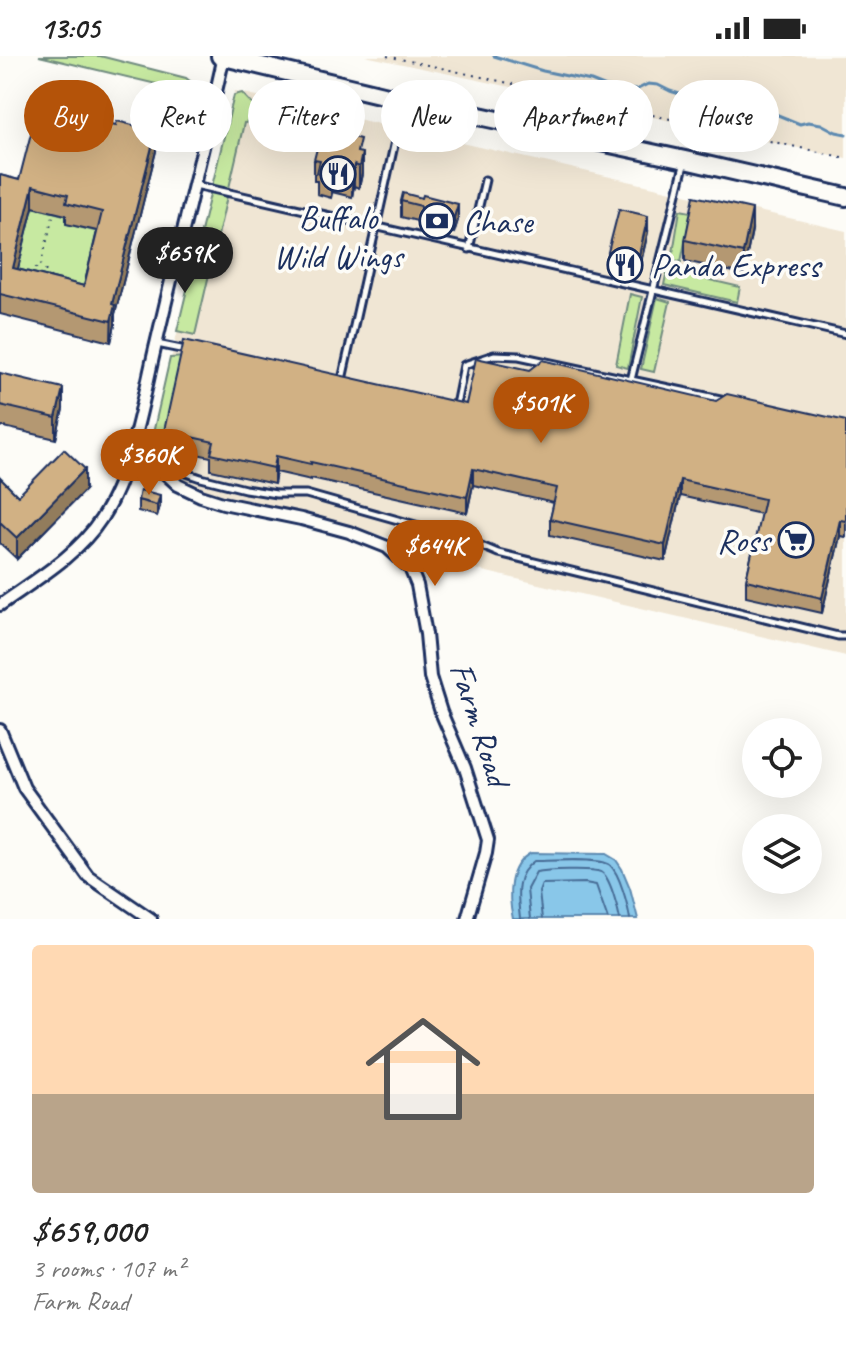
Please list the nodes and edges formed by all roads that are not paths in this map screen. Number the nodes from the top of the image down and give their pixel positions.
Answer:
1 (223, 56) edge
2 (381, 95) edge
3 (478, 116) edge
4 (393, 152) edge
5 (685, 160) junction
6 (485, 180) dead end
7 (194, 185) junction
8 (846, 197) edge
9 (376, 228) junction
10 (469, 249) junction
11 (653, 290) junction
12 (846, 334) edge
13 (156, 343) junction
14 (186, 350) edge
15 (631, 380) junction
16 (341, 383) edge
17 (729, 401) edge
18 (441, 404) edge
19 (131, 446) junction
20 (152, 461) junction
21 (0, 605) edge
22 (846, 636) edge
23 (0, 730) edge
24 (151, 919) edge
25 (467, 919) edge

1 - 2 main road
1 - 7 street
3 - 5 main road
4 - 9 lane
5 - 8 main road
5 - 11 lane
6 - 10 lane
7 - 9 lane
7 - 13 street
9 - 10 lane
9 - 16 lane
10 - 11 lane
11 - 12 lane
11 - 15 lane
13 - 14 lane
13 - 19 street
15 - 17 lane
15 - 18 lane
19 - 20 street, Farm Road
19 - 21 street
20 - 22 lane
20 - 25 street, Farm Road
23 - 24 street

